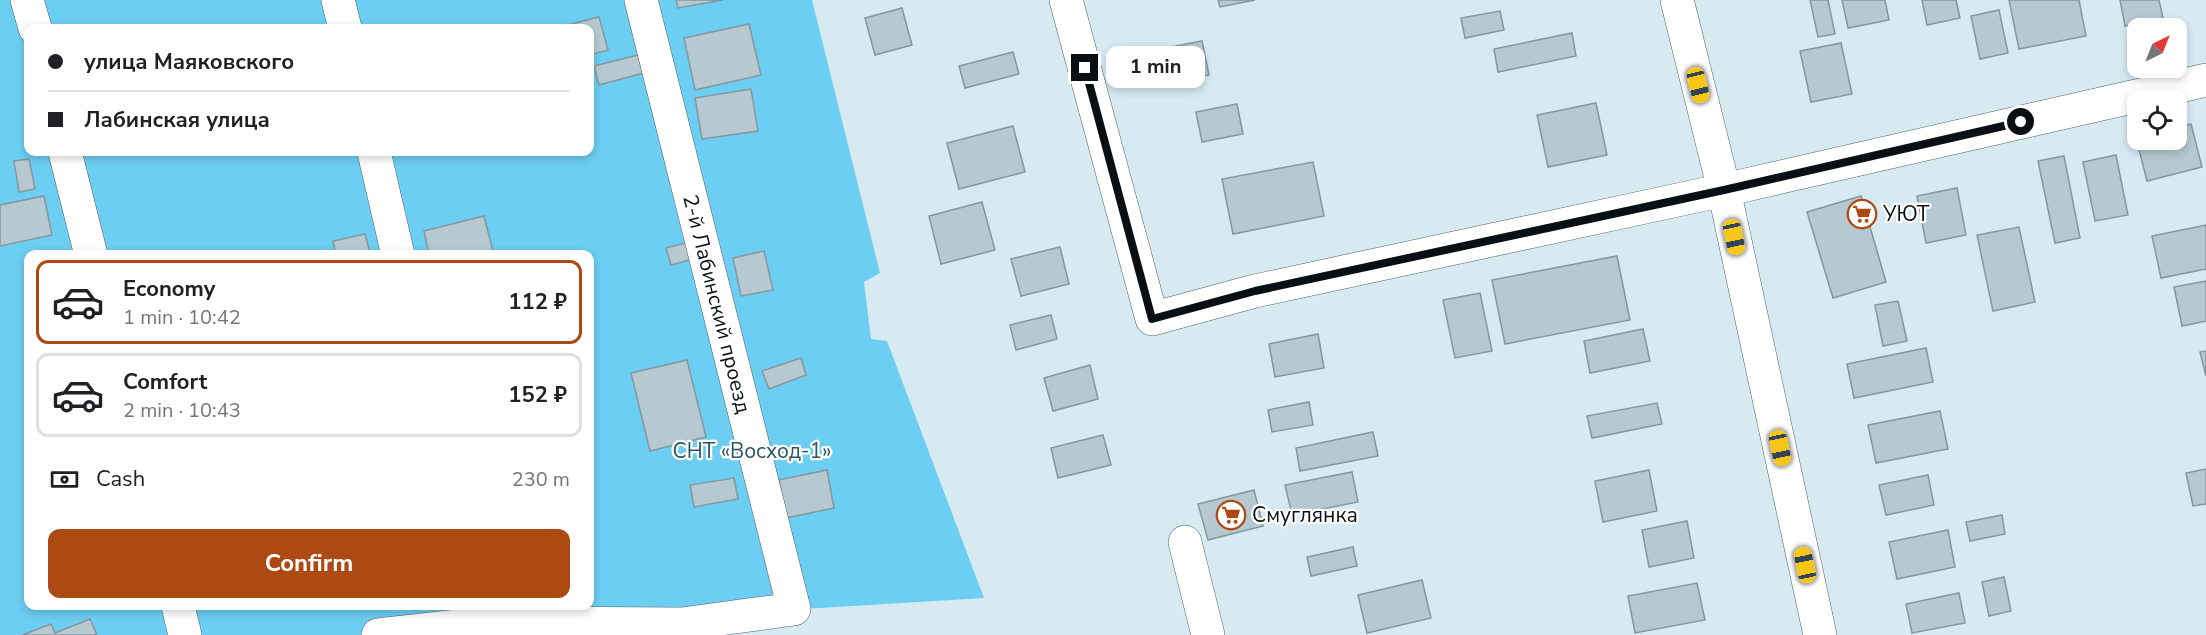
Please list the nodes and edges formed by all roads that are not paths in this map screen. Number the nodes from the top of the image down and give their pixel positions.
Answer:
1 (27, 0) edge
2 (338, 0) edge
3 (641, 0) edge
4 (1066, 0) edge
5 (1677, 0) edge
6 (33, 24) edge
7 (344, 24) edge
8 (2206, 80) edge
9 (66, 156) edge
10 (375, 156) edge
11 (1724, 190) junction
12 (90, 250) edge
13 (397, 250) edge
14 (1185, 542) dead end
15 (178, 610) edge
16 (482, 615) edge
17 (683, 630) edge
18 (185, 635) edge
19 (378, 635) edge
20 (1208, 635) edge
21 (1820, 635) edge

1 - 6 street
2 - 7 street
3 - 17 street, 2-й Лабинский проезд
4 - 11 street
5 - 11 street
8 - 11 street
9 - 12 street
10 - 13 street
11 - 21 street
14 - 20 street
15 - 18 street
16 - 17 street
16 - 19 street

